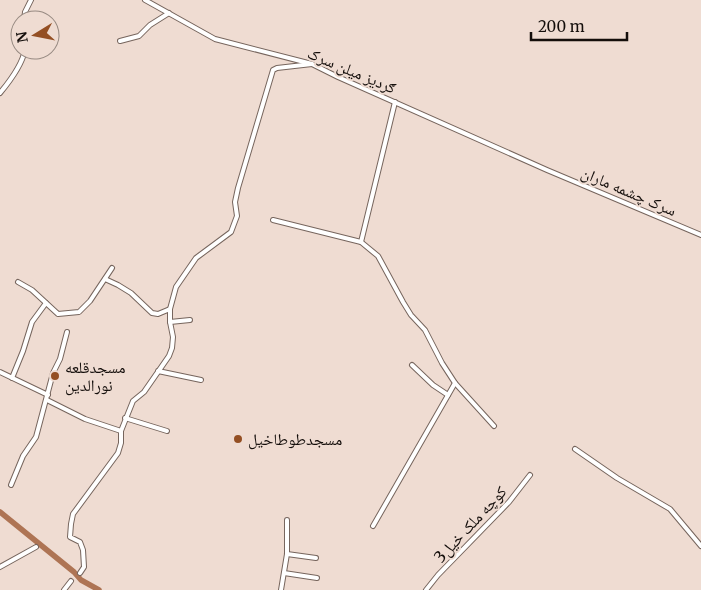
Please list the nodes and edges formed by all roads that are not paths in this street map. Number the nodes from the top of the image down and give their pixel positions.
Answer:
1 (145, 0) edge
2 (168, 13) junction
3 (120, 42) dead end
4 (22, 60) edge
5 (312, 64) junction
6 (0, 93) edge
7 (395, 102) junction
8 (547, 170) joint
9 (273, 220) dead end
10 (701, 235) edge
11 (361, 242) junction
12 (112, 268) dead end
13 (105, 280) junction
14 (18, 282) dead end
15 (46, 303) junction
16 (170, 309) junction
17 (190, 320) dead end
18 (170, 322) junction
19 (67, 332) dead end
20 (412, 365) dead end
21 (158, 371) junction
22 (0, 372) edge
23 (12, 378) junction
24 (201, 380) dead end
25 (455, 383) junction
26 (48, 395) junction
27 (448, 395) junction
28 (47, 400) junction
29 (125, 418) junction
30 (494, 426) dead end
31 (121, 431) junction
32 (167, 431) dead end
33 (575, 449) dead end
34 (530, 475) dead end
35 (11, 485) dead end
36 (287, 520) dead end
37 (373, 526) dead end
38 (701, 546) edge
39 (36, 547) dead end
40 (287, 554) junction
41 (316, 558) dead end
42 (0, 567) edge
43 (80, 573) dead end
44 (284, 573) junction
45 (317, 578) dead end
46 (71, 581) dead end
47 (64, 590) edge
48 (281, 590) edge
49 (426, 590) edge

1 - 2 street, ګردیز میلن سرک
2 - 3 street
2 - 5 street, ګردیز میلن سرک
4 - 6 street
5 - 7 street, ګردیز میلن سرک
5 - 16 street
7 - 8 street, ګردیز میلن سرک
7 - 11 street
8 - 10 street, سرک چشمه ماران
9 - 11 street
11 - 25 street
12 - 13 street
13 - 15 street
13 - 16 street
14 - 15 street
15 - 23 street
16 - 18 street
17 - 18 street
18 - 21 street
19 - 26 street
20 - 27 street
21 - 24 street
21 - 29 street
22 - 23 street
23 - 26 street
25 - 27 street
25 - 30 street
26 - 28 street
27 - 37 street
28 - 31 street
28 - 35 street
29 - 31 street
29 - 32 street
31 - 43 street
33 - 38 street
34 - 49 street, کوچه ملک خیل3
36 - 40 street
39 - 42 street
40 - 41 street
40 - 44 street
44 - 45 street
44 - 48 street
46 - 47 street

